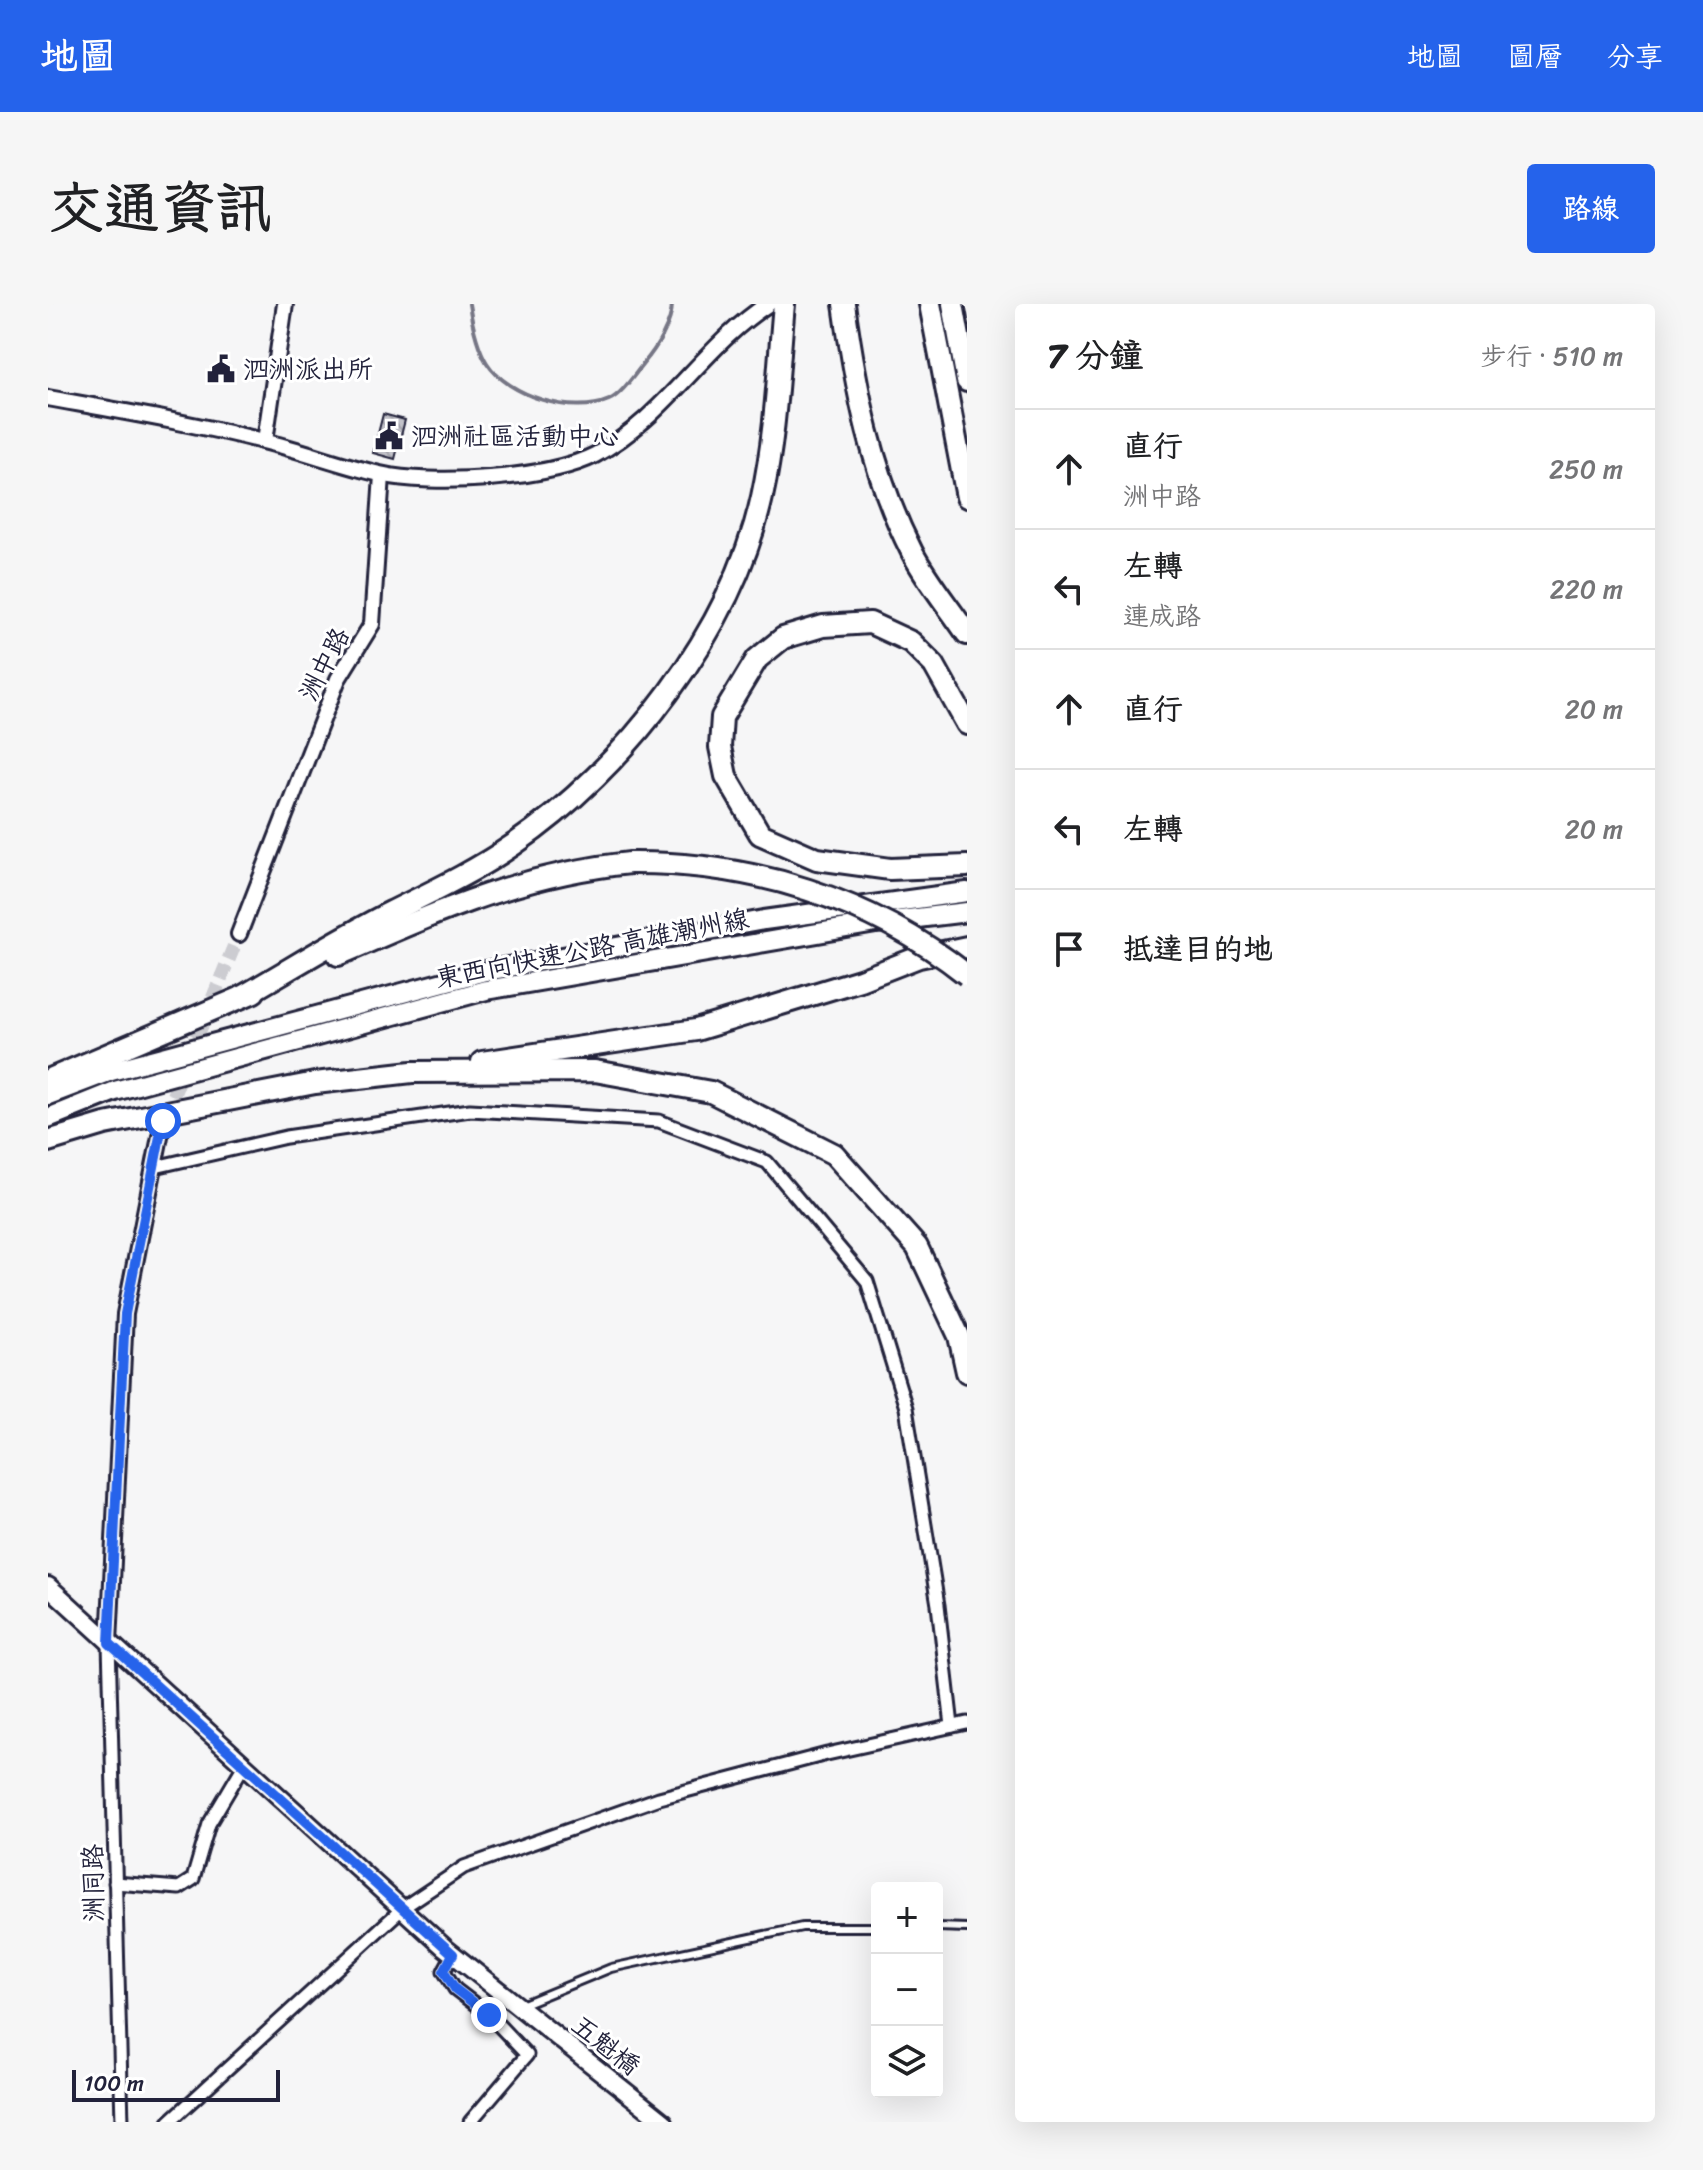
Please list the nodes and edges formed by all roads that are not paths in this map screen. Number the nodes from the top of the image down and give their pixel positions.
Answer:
1 (285, 304) edge
2 (768, 304) edge
3 (784, 304) edge
4 (844, 304) edge
5 (930, 304) edge
6 (953, 304) edge
7 (967, 381) edge
8 (48, 398) edge
9 (265, 441) junction
10 (382, 475) junction
11 (967, 497) edge
12 (967, 634) edge
13 (967, 724) edge
14 (967, 866) edge
15 (967, 892) edge
16 (967, 912) edge
17 (239, 934) tunnel mouth
18 (967, 947) edge
19 (967, 975) edge
20 (243, 996) junction
21 (412, 1072) junction
22 (48, 1080) edge
23 (48, 1095) edge
24 (48, 1118) edge
25 (163, 1121) tunnel mouth
26 (48, 1141) edge
27 (155, 1167) junction
28 (967, 1372) edge
29 (48, 1586) edge
30 (109, 1643) junction
31 (967, 1723) edge
32 (952, 1726) junction
33 (244, 1765) junction
34 (115, 1883) junction
35 (404, 1907) junction
36 (871, 1927) edge
37 (943, 1927) edge
38 (967, 1928) edge
39 (453, 1954) junction
40 (518, 2007) junction
41 (122, 2122) edge
42 (169, 2122) edge
43 (470, 2122) edge
44 (664, 2122) edge

1 - 9 street
2 - 10 street
3 - 20 highway
4 - 12 highway
5 - 11 highway
6 - 7 highway
8 - 9 street
9 - 10 street
10 - 17 street, 洲中路
13 - 14 highway
15 - 23 highway, 東西向快速公路 高雄潮州線
16 - 24 highway, 東西向快速公路 高雄潮州線
18 - 21 highway
19 - 20 highway, bridge
20 - 22 highway
21 - 26 highway
21 - 28 highway
25 - 27 street
27 - 30 street
27 - 32 street
29 - 30 main road, 五魁橋
30 - 33 main road, 五魁橋
30 - 34 street, 洲同路
31 - 32 street
32 - 35 street
33 - 34 street
33 - 35 main road, 五魁橋
34 - 41 street, 洲同路
35 - 39 main road, 五魁橋
35 - 42 street
36 - 40 lane
37 - 38 lane
39 - 40 main road, 五魁橋
39 - 43 street
40 - 44 main road, 五魁橋

